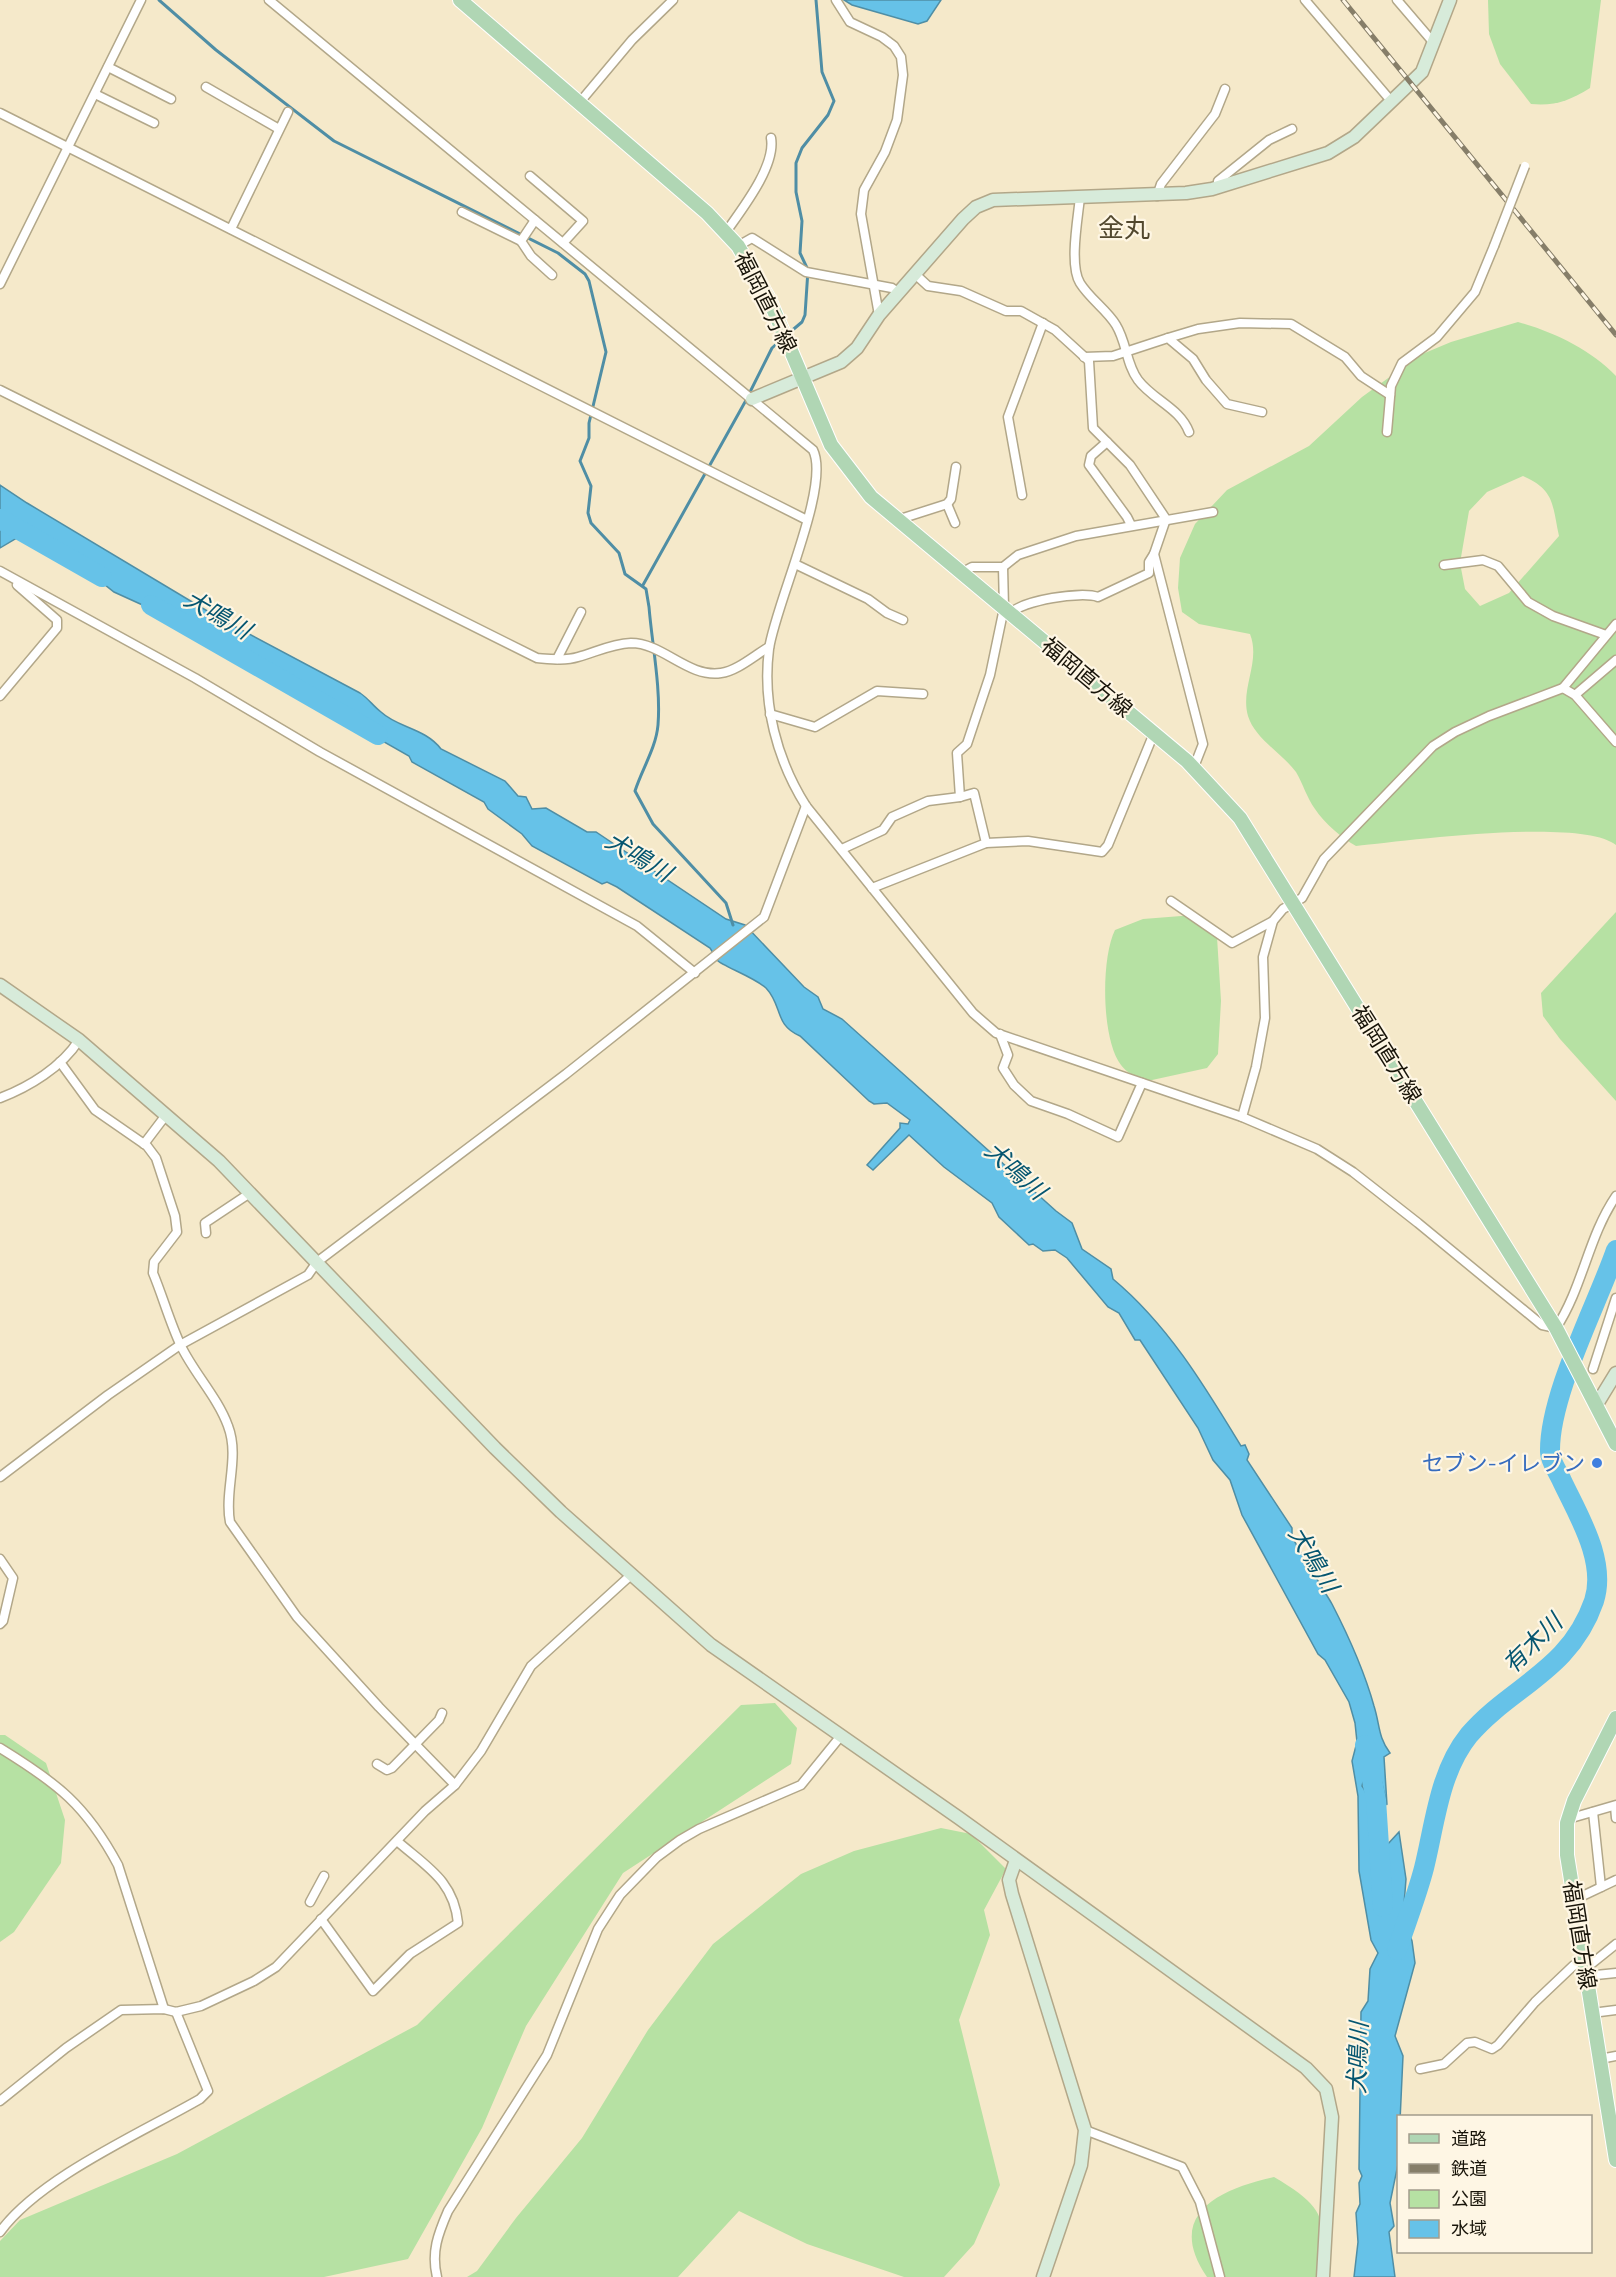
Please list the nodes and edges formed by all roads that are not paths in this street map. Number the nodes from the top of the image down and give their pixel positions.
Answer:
1 (141, 0) edge
2 (269, 0) edge
3 (459, 0) edge
4 (673, 0) edge
5 (836, 0) edge
6 (1305, 0) edge
7 (1397, 0) edge
8 (1450, 0) edge
9 (1433, 42) junction
10 (108, 67) junction
11 (206, 87) dead end
12 (1225, 89) dead end
13 (95, 94) junction
14 (171, 99) dead end
15 (580, 102) junction
16 (1392, 102) junction
17 (288, 112) dead end
18 (0, 113) edge
19 (154, 123) dead end
20 (279, 129) junction
21 (1292, 129) dead end
22 (771, 138) dead end
23 (67, 147) junction
24 (1525, 165) dead end
25 (530, 176) dead end
26 (1218, 187) junction
27 (1080, 196) junction
28 (1157, 196) junction
29 (462, 212) dead end
30 (535, 220) junction
31 (231, 229) junction
32 (726, 232) junction
33 (521, 241) junction
34 (563, 243) junction
35 (738, 246) junction
36 (915, 274) junction
37 (552, 275) dead end
38 (0, 284) edge
39 (873, 284) junction
40 (898, 292) junction
41 (879, 315) junction
42 (1042, 323) junction
43 (1168, 338) junction
44 (1126, 351) junction
45 (1084, 357) junction
46 (803, 379) junction
47 (0, 390) edge
48 (1390, 395) junction
49 (752, 399) junction
50 (1262, 412) dead end
51 (1189, 432) dead end
52 (1387, 432) dead end
53 (1107, 442) junction
54 (956, 467) dead end
55 (1022, 495) dead end
56 (947, 504) junction
57 (1213, 512) dead end
58 (897, 519) junction
59 (1166, 519) junction
60 (807, 520) junction
61 (955, 523) dead end
62 (1131, 525) junction
63 (1154, 554) junction
64 (795, 564) junction
65 (1444, 565) dead end
66 (1003, 567) junction
67 (0, 571) edge
68 (961, 573) junction
69 (1007, 611) junction
70 (580, 612) dead end
71 (903, 620) dead end
72 (1616, 624) edge
73 (1606, 636) junction
74 (769, 647) junction
75 (557, 659) junction
76 (1616, 660) edge
77 (1563, 688) junction
78 (923, 694) dead end
79 (1575, 695) junction
80 (0, 696) edge
81 (770, 714) junction
82 (1154, 733) junction
83 (1616, 742) edge
84 (1194, 767) junction
85 (960, 797) junction
86 (806, 806) junction
87 (986, 843) junction
88 (842, 849) junction
89 (872, 888) junction
90 (1171, 901) dead end
91 (1294, 904) junction
92 (1272, 921) junction
93 (695, 973) junction
94 (0, 985) edge
95 (1000, 1034) junction
96 (79, 1040) junction
97 (60, 1062) junction
98 (1142, 1083) junction
99 (0, 1098) edge
100 (166, 1115) junction
101 (1242, 1117) junction
102 (144, 1144) junction
103 (250, 1193) junction
104 (1616, 1196) edge
105 (206, 1233) dead end
106 (317, 1262) junction
107 (1616, 1298) edge
108 (1559, 1333) junction
109 (180, 1345) junction
110 (1593, 1369) dead end
111 (1616, 1373) edge
112 (1597, 1404) junction
113 (1616, 1444) edge
114 (0, 1477) edge
115 (0, 1559) edge
116 (631, 1575) junction
117 (0, 1624) edge
118 (442, 1713) dead end
119 (1616, 1718) edge
120 (840, 1737) junction
121 (414, 1743) junction
122 (0, 1748) edge
123 (377, 1764) dead end
124 (455, 1785) junction
125 (1615, 1805) edge
126 (1593, 1812) junction
127 (1616, 1818) edge
128 (1568, 1819) junction
129 (397, 1841) junction
130 (1016, 1860) junction
131 (324, 1876) dead end
132 (1616, 1880) edge
133 (1601, 1887) junction
134 (1574, 1900) junction
135 (310, 1902) dead end
136 (321, 1919) junction
137 (1616, 1944) edge
138 (1585, 1970) junction
139 (1616, 1973) edge
140 (164, 2009) junction
141 (1616, 2010) edge
142 (176, 2012) junction
143 (1592, 2013) junction
144 (1616, 2056) edge
145 (1600, 2059) junction
146 (1420, 2069) dead end
147 (0, 2101) edge
148 (1085, 2130) junction
149 (1616, 2160) edge
150 (0, 2232) edge
151 (437, 2277) edge
152 (1043, 2277) edge
153 (1220, 2277) edge
154 (1323, 2277) edge

1 - 10 street
2 - 30 street
3 - 15 main road, 福岡直方線
4 - 15 street
5 - 39 street
6 - 16 street
7 - 9 street
8 - 9 street
9 - 16 street
10 - 13 street
10 - 14 street
11 - 20 street
12 - 28 street
13 - 19 street
13 - 23 street
15 - 32 main road, 福岡直方線
16 - 26 street
17 - 20 street
18 - 23 street
20 - 31 street
21 - 26 street
22 - 32 street
23 - 31 street
23 - 38 street
24 - 48 street, bridge
25 - 34 street
26 - 28 street
27 - 28 street
27 - 36 street
27 - 44 street
29 - 33 street
30 - 33 street
30 - 34 street
31 - 60 street
32 - 35 main road, 福岡直方線
33 - 37 street
34 - 49 street
35 - 39 street
35 - 46 main road, 福岡直方線
36 - 40 street
36 - 42 street
39 - 40 street
39 - 41 street
40 - 41 street
41 - 46 street
42 - 45 street
42 - 55 street
43 - 44 street
43 - 48 street
43 - 50 street
44 - 45 street
44 - 51 street
45 - 53 street
46 - 49 street
46 - 58 main road, 福岡直方線
47 - 75 street
48 - 52 street
49 - 60 street
53 - 59 street
53 - 62 street
54 - 56 street
56 - 58 street
56 - 61 street
57 - 59 street
58 - 68 main road, 福岡直方線
59 - 62 street
59 - 63 street
60 - 64 street
62 - 66 street
63 - 69 street
63 - 84 street
64 - 71 street
64 - 74 street
65 - 73 street
66 - 68 street
66 - 69 street
67 - 80 street
67 - 93 street
68 - 69 main road, 福岡直方線
69 - 82 main road, 福岡直方線
69 - 85 street
70 - 75 street
72 - 73 street
73 - 77 street
74 - 75 street
74 - 81 street
76 - 79 street
77 - 79 street
77 - 91 street
78 - 81 street
79 - 83 street
81 - 86 street
82 - 84 main road, 福岡直方線
82 - 87 street
84 - 91 main road, 福岡直方線
85 - 87 street
85 - 88 street
86 - 88 street
86 - 93 street
87 - 89 street
88 - 89 street
89 - 95 street
90 - 92 street
91 - 92 street
91 - 108 main road, 福岡直方線
92 - 101 street
93 - 106 street
94 - 96 street
95 - 98 street
95 - 98 street
96 - 97 street
96 - 100 street
97 - 99 street
97 - 102 street
98 - 101 street
100 - 102 street
100 - 103 street
101 - 108 street
102 - 109 street
103 - 105 street
103 - 106 street
104 - 108 street
106 - 109 street
106 - 116 street
107 - 110 street
108 - 112 main road, 福岡直方線
109 - 114 street
109 - 121 street
111 - 112 street
112 - 113 main road, 福岡直方線
115 - 117 street
116 - 120 street
116 - 124 street
118 - 121 street
119 - 128 main road, 福岡直方線
120 - 130 street
120 - 151 street
121 - 123 street
121 - 124 street
122 - 140 street
124 - 129 street
125 - 126 street
125 - 127 street
126 - 128 street
126 - 133 street
128 - 134 main road, 福岡直方線
129 - 136 street
129 - 136 street
130 - 148 street
130 - 154 street
131 - 135 street
132 - 133 street
133 - 134 street
134 - 138 main road, 福岡直方線
136 - 142 street
137 - 138 street
138 - 139 street
138 - 143 main road, 福岡直方線
138 - 146 street
140 - 142 street
140 - 147 street
141 - 143 street
142 - 150 street
143 - 145 main road, 福岡直方線
144 - 145 street
145 - 149 main road, 福岡直方線
148 - 152 street
148 - 153 street

